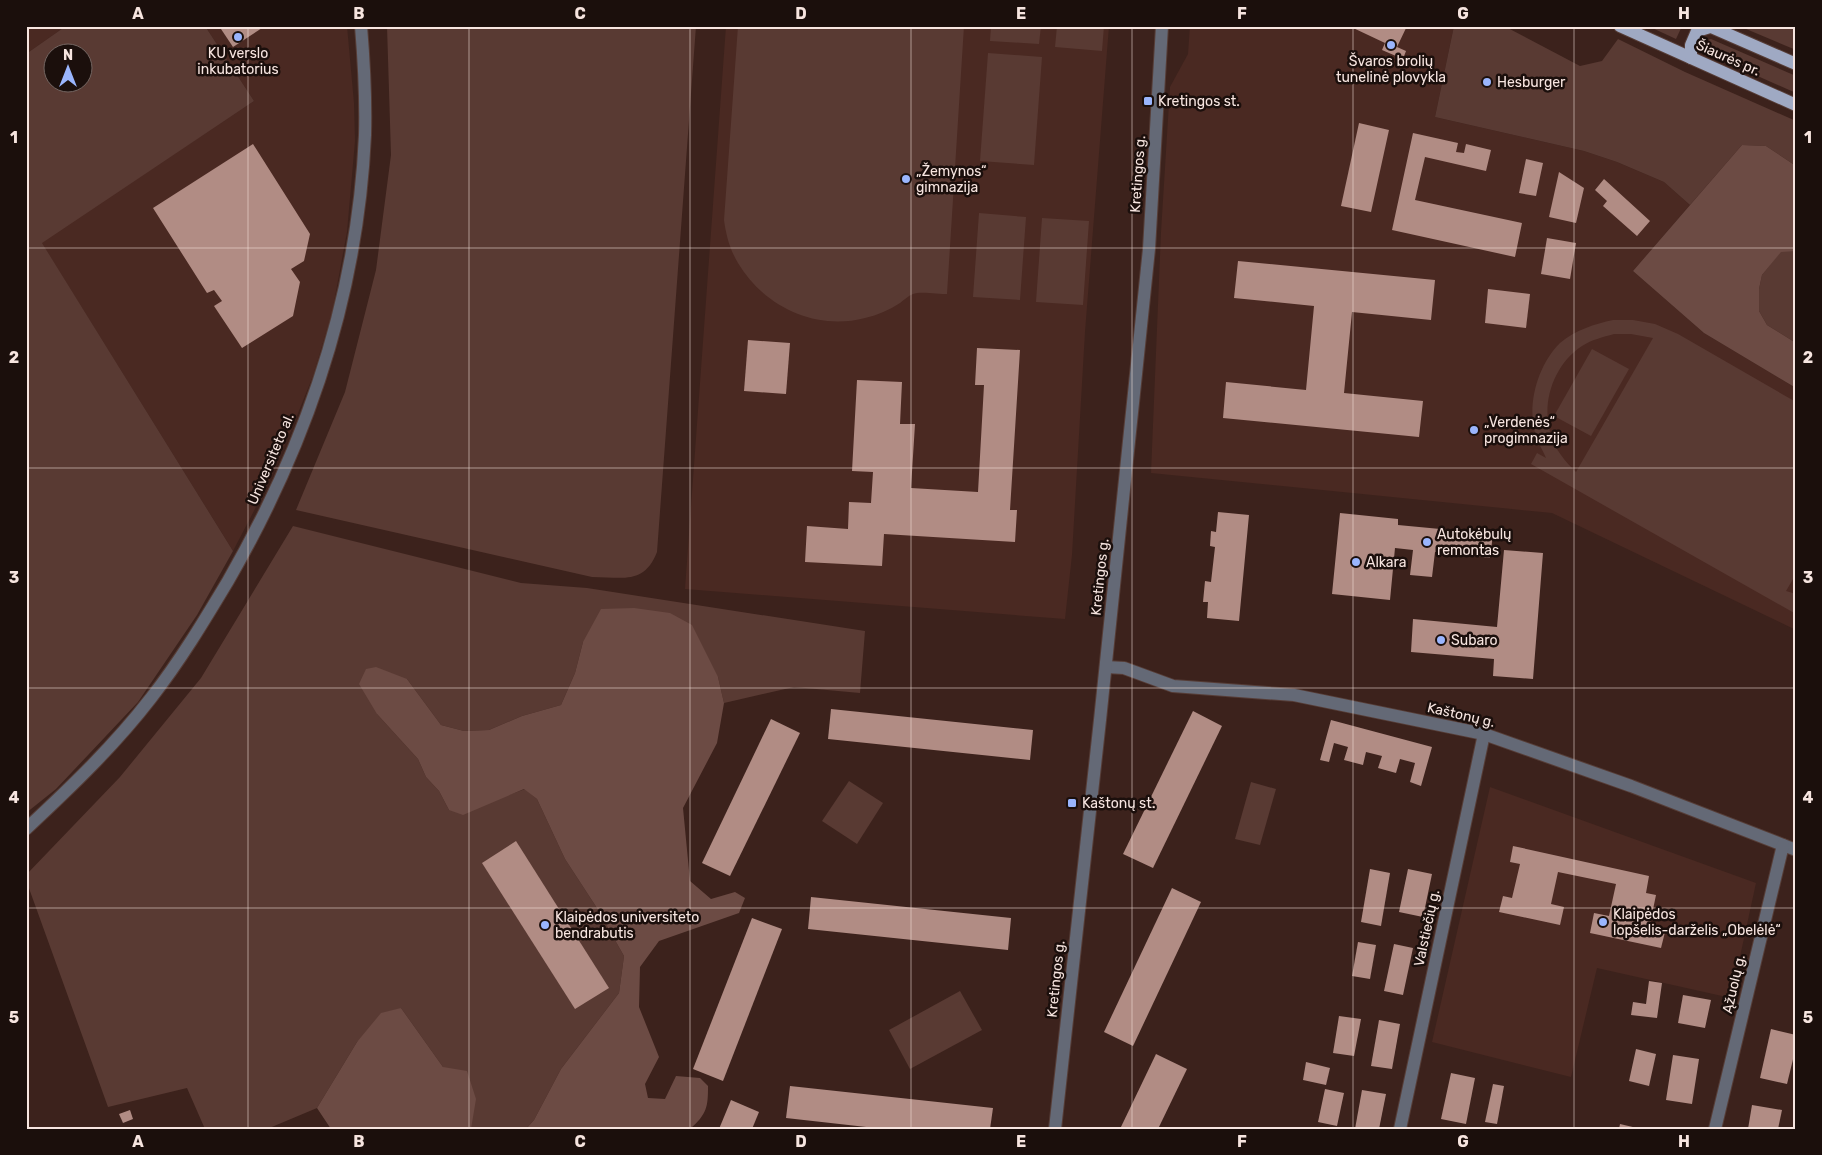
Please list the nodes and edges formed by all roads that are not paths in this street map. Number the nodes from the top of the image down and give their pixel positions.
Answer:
1 (361, 26) edge
2 (1162, 26) edge
3 (1620, 26) edge
4 (1710, 26) edge
5 (1691, 58) junction
6 (1796, 64) edge
7 (1796, 105) edge
8 (1106, 667) junction
9 (1484, 734) junction
10 (26, 829) edge
11 (1783, 846) junction
12 (1796, 850) edge
13 (1055, 1129) edge
14 (1400, 1129) edge
15 (1715, 1129) edge

1 - 10 street, Universiteto al.
2 - 8 street, Kretingos g.
3 - 5 main road, Šiaurės pr.
4 - 5 main road
4 - 6 main road, Šiaurės pr.
5 - 7 main road, Šiaurės pr.
8 - 9 street, Kaštonų g.
8 - 13 street, Kretingos g.
9 - 11 street, Kaštonų g.
9 - 14 street, Valstiečių g.
11 - 12 street, Kaštonų g.
11 - 15 street, Ąžuolų g.

